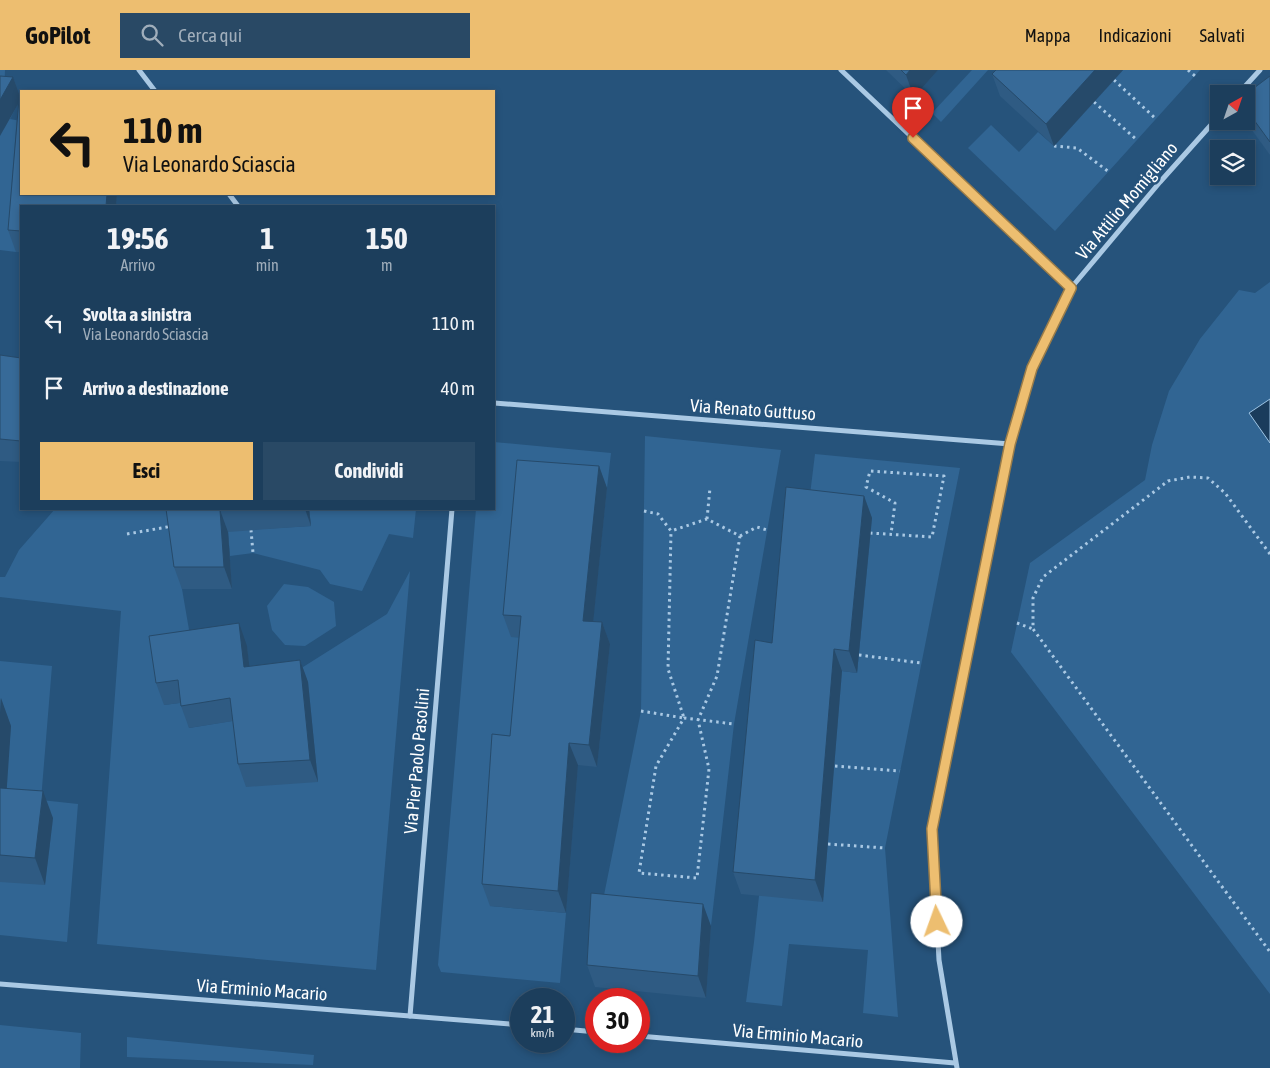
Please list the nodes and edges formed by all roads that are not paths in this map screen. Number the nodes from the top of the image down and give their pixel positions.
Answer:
1 (139, 70) edge
2 (841, 70) edge
3 (1260, 70) edge
4 (1246, 85) edge
5 (154, 90) edge
6 (1210, 126) edge
7 (1071, 288) junction
8 (495, 403) edge
9 (1010, 444) junction
10 (452, 510) edge
11 (0, 984) edge
12 (410, 1016) junction
13 (510, 1024) edge
14 (650, 1037) edge
15 (956, 1066) edge

1 - 5 street
2 - 7 street
3 - 4 street
6 - 7 street, Via Attilio Momigliano
7 - 9 street, Via Attilio Momigliano
8 - 9 street, Via Renato Guttuso
9 - 15 street, Via Attilio Momigliano
10 - 12 street, Via Pier Paolo Pasolini
11 - 12 street, Via Erminio Macario
12 - 13 street, Via Erminio Macario
14 - 15 street, Via Erminio Macario

